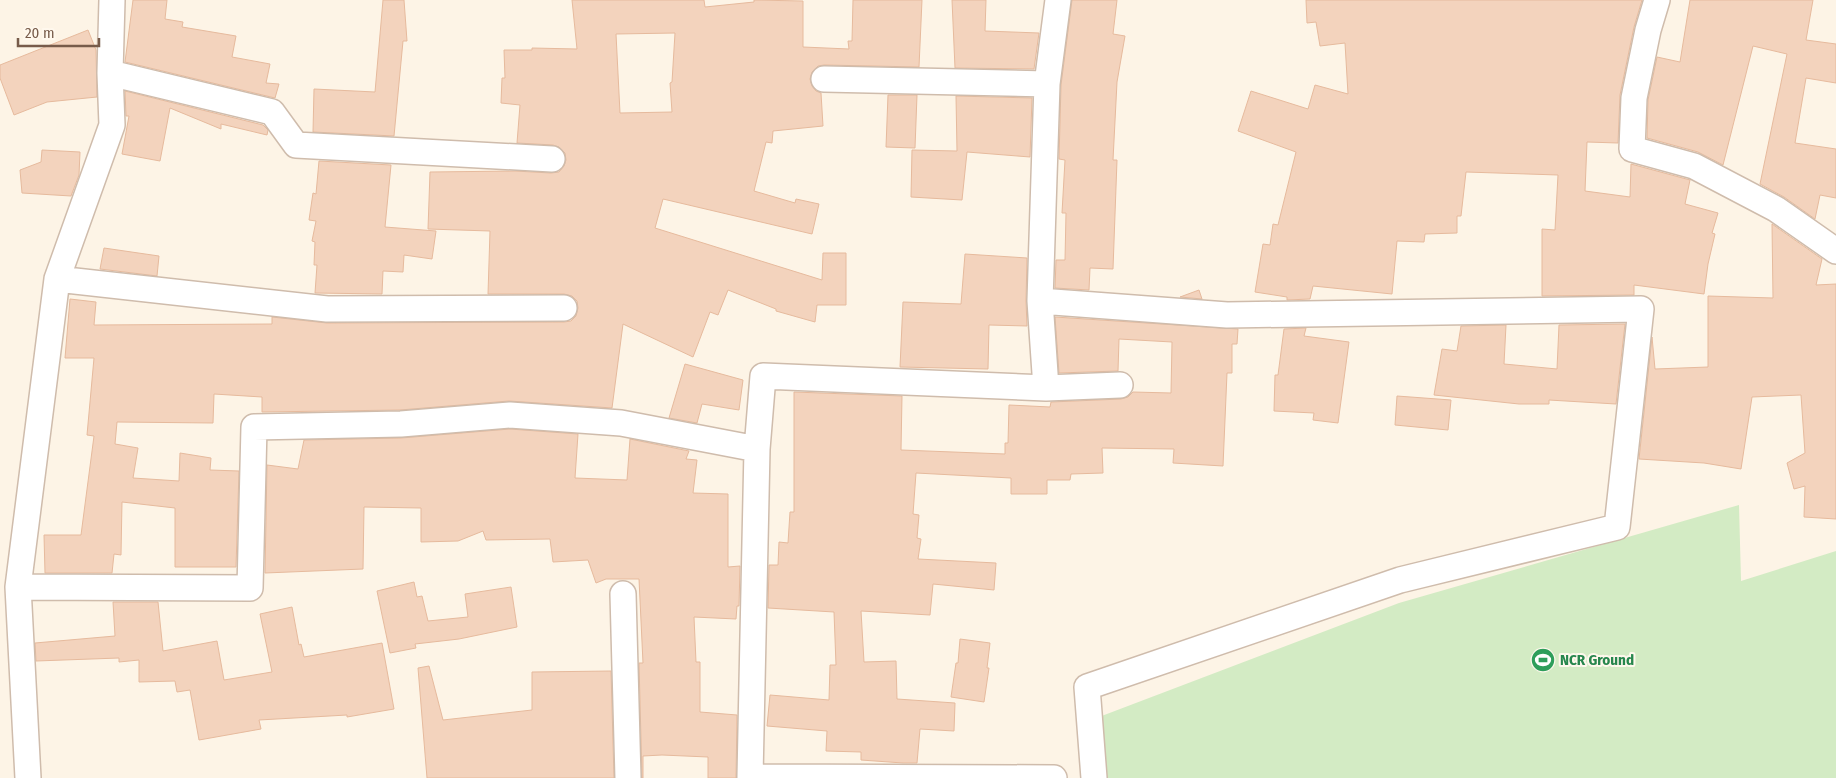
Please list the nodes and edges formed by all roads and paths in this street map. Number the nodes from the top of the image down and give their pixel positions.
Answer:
1 (112, 0) edge
2 (1058, 0) edge
3 (1657, 0) edge
4 (110, 73) junction
5 (824, 79) dead end
6 (1047, 84) junction
7 (552, 159) dead end
8 (1836, 251) edge
9 (57, 279) junction
10 (1040, 301) junction
11 (564, 308) dead end
12 (1120, 385) dead end
13 (1046, 388) junction
14 (757, 448) junction
15 (18, 587) junction
16 (623, 594) dead end
17 (28, 778) edge
18 (628, 778) edge
19 (1054, 778) edge
20 (1094, 778) edge

1 - 4 street
2 - 6 street
3 - 8 street
4 - 7 street
4 - 9 street
5 - 6 street
6 - 10 street
9 - 11 street
9 - 15 street
10 - 13 street
10 - 20 street
12 - 13 street
13 - 14 street
14 - 15 street
14 - 19 street
15 - 17 street
16 - 18 street

